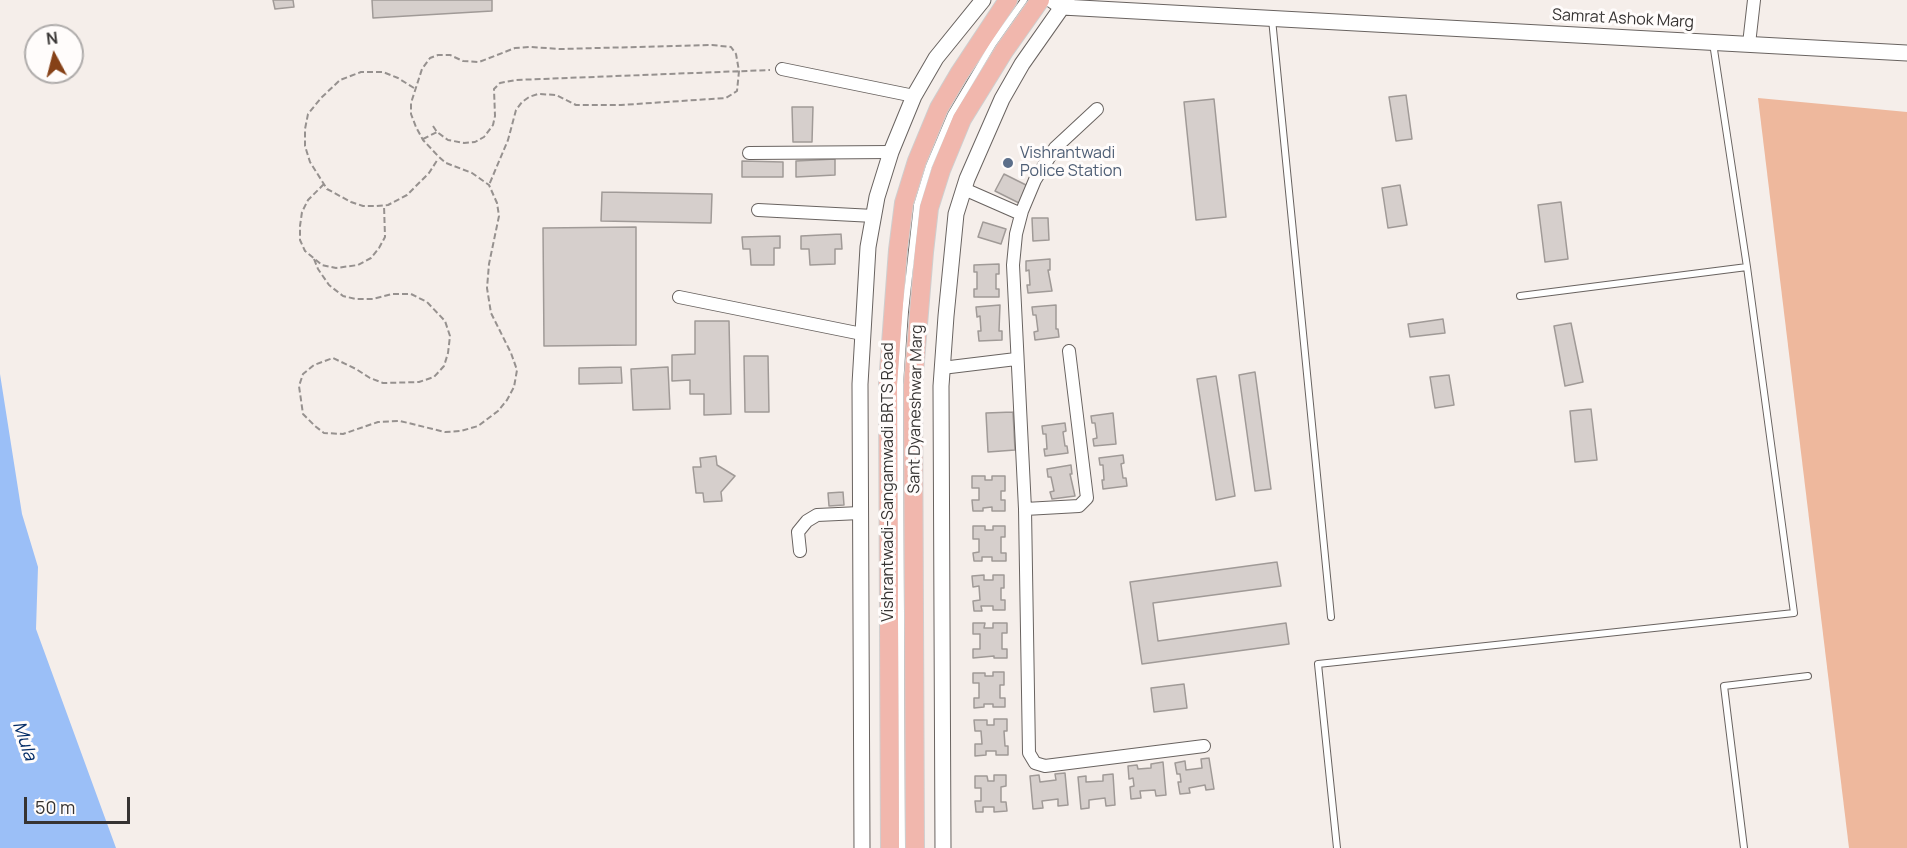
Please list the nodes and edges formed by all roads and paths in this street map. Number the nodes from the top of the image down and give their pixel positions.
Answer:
1 (983, 0) edge
2 (1008, 0) edge
3 (1024, 0) edge
4 (1040, 0) edge
5 (1754, 0) edge
6 (1060, 2) edge
7 (1272, 18) junction
8 (1713, 42) junction
9 (1749, 44) junction
10 (1907, 53) edge
11 (782, 69) joint
12 (740, 71) junction
13 (414, 88) junction
14 (914, 96) junction
15 (1097, 109) dead end
16 (433, 126) dead end
17 (437, 132) junction
18 (423, 140) junction
19 (891, 152) junction
20 (749, 153) dead end
21 (439, 157) junction
22 (324, 184) junction
23 (489, 185) junction
24 (964, 189) junction
25 (384, 205) junction
26 (758, 210) dead end
27 (1021, 214) junction
28 (874, 216) junction
29 (314, 259) junction
30 (1747, 267) junction
31 (1520, 296) dead end
32 (679, 297) dead end
33 (862, 334) junction
34 (1069, 351) dead end
35 (1016, 359) junction
36 (942, 368) junction
37 (1024, 509) junction
38 (860, 513) junction
39 (800, 551) dead end
40 (1331, 617) dead end
41 (1808, 676) dead end
42 (1204, 746) dead end
43 (862, 848) edge
44 (890, 848) edge
45 (902, 848) edge
46 (915, 848) edge
47 (943, 848) edge
48 (1338, 848) edge
49 (1744, 848) edge

1 - 14 street
2 - 44 main road, Sant Dyaneshwar Marg
3 - 45 lane, Vishrantwadi-Sangamwadi BRTS Road
4 - 46 main road, Sant Dyaneshwar Marg
5 - 9 street
6 - 7 street, Samrat Ashok Marg
6 - 24 street
7 - 8 street, Samrat Ashok Marg
7 - 40 lane
8 - 9 street, Samrat Ashok Marg
8 - 30 lane
9 - 10 street, Samrat Ashok Marg
11 - 12 path
11 - 14 street
12 - 13 path
12 - 17 path
12 - 23 path
13 - 18 path
13 - 22 path
14 - 19 street
15 - 27 street
16 - 17 path
17 - 18 path
18 - 21 path
19 - 20 street
19 - 28 street
21 - 23 path
21 - 25 path
22 - 25 path
22 - 29 path
23 - 29 path
24 - 27 street
24 - 36 street
25 - 29 path
26 - 28 street
27 - 35 street
28 - 33 street
30 - 31 lane
30 - 48 lane
32 - 33 street
33 - 38 street
34 - 37 street
35 - 36 street
35 - 37 street
36 - 47 street
37 - 42 street
38 - 39 street
38 - 43 street
41 - 49 lane

